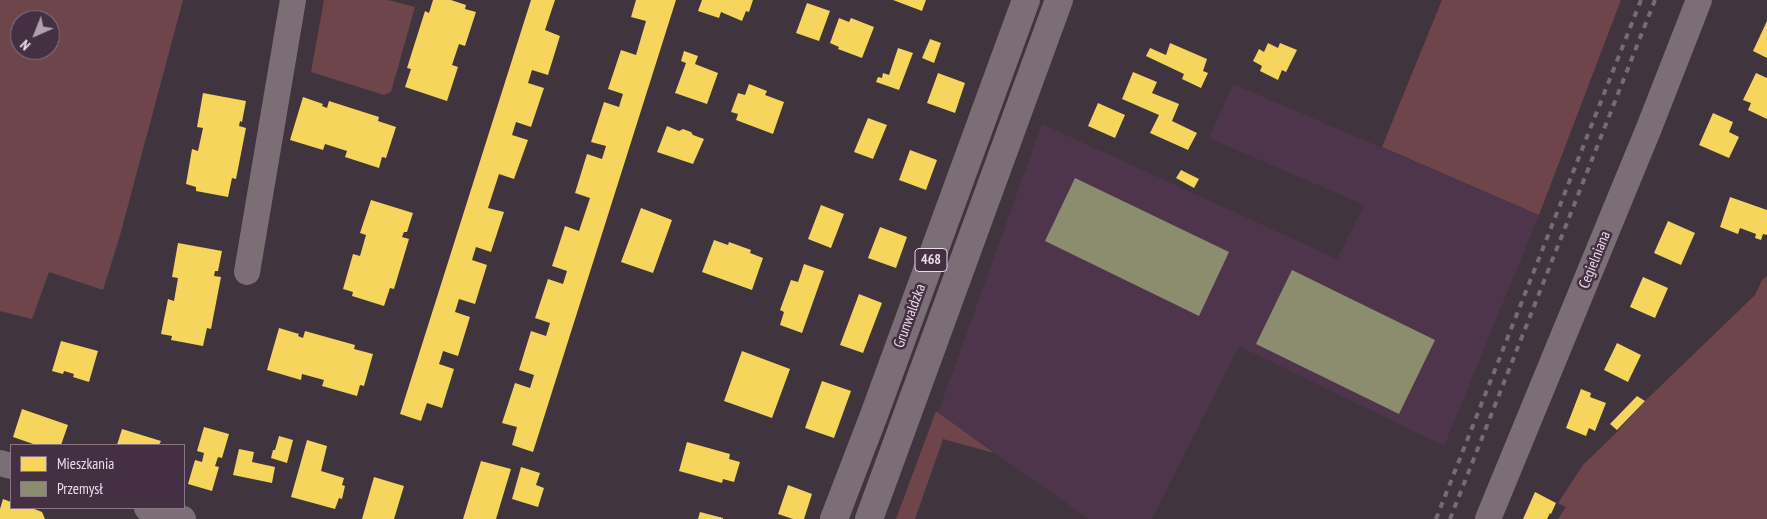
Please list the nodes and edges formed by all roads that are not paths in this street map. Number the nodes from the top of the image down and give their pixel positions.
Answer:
1 (294, 0) edge
2 (1026, 0) edge
3 (1059, 0) edge
4 (1699, 0) edge
5 (247, 272) dead end
6 (150, 509) edge
7 (184, 519) edge
8 (834, 519) edge
9 (868, 519) edge
10 (1488, 519) edge

1 - 5 street
2 - 8 main road, Grunwaldzka / 468
3 - 9 main road, Grunwaldzka / 468
4 - 10 street, Cegielniana
6 - 7 street

